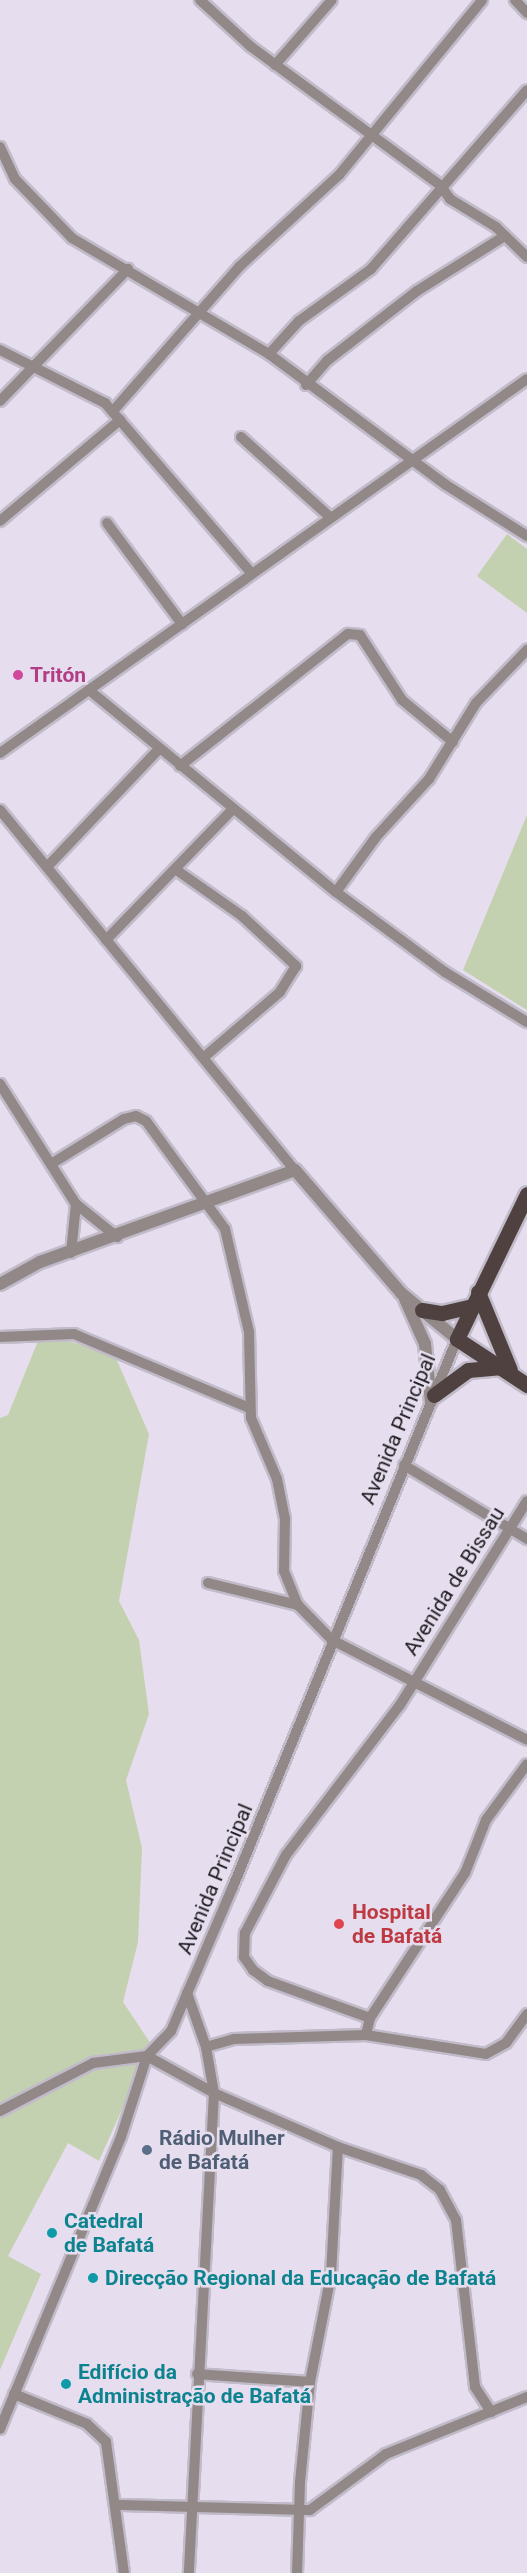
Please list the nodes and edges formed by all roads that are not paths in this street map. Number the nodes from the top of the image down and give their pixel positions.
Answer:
1 (200, 0) edge
2 (332, 0) edge
3 (482, 0) edge
4 (515, 0) edge
5 (527, 13) edge
6 (275, 65) junction
7 (527, 90) edge
8 (369, 138) junction
9 (1, 155) edge
10 (441, 186) junction
11 (503, 237) junction
12 (527, 257) edge
13 (128, 269) junction
14 (198, 316) junction
15 (0, 350) edge
16 (268, 354) junction
17 (33, 367) junction
18 (527, 379) edge
19 (306, 385) junction
20 (0, 401) edge
21 (113, 411) junction
22 (120, 420) junction
23 (241, 437) dead end
24 (414, 459) junction
25 (330, 517) junction
26 (0, 521) edge
27 (107, 523) dead end
28 (527, 536) edge
29 (252, 574) junction
30 (182, 624) junction
31 (527, 650) edge
32 (89, 690) junction
33 (453, 742) junction
34 (158, 750) junction
35 (0, 753) edge
36 (180, 766) junction
37 (233, 808) junction
38 (0, 810) edge
39 (47, 867) junction
40 (175, 869) junction
41 (336, 892) junction
42 (106, 940) junction
43 (527, 1022) edge
44 (203, 1058) junction
45 (0, 1084) edge
46 (51, 1164) junction
47 (295, 1170) junction
48 (527, 1194) edge
49 (208, 1203) junction
50 (76, 1204) junction
51 (117, 1237) junction
52 (71, 1253) junction
53 (0, 1284) edge
54 (401, 1293) junction
55 (475, 1299) junction
56 (422, 1310) junction
57 (0, 1337) edge
58 (457, 1338) junction
59 (507, 1369) junction
60 (527, 1384) edge
61 (433, 1399) junction
62 (249, 1408) junction
63 (404, 1464) junction
64 (527, 1501) edge
65 (510, 1529) junction
66 (527, 1539) edge
67 (208, 1583) dead end
68 (298, 1605) junction
69 (332, 1640) junction
70 (414, 1682) junction
71 (527, 1740) edge
72 (527, 1764) edge
73 (187, 1993) junction
74 (527, 2014) edge
75 (370, 2018) junction
76 (366, 2035) junction
77 (206, 2047) junction
78 (147, 2056) junction
79 (214, 2093) junction
80 (0, 2111) edge
81 (338, 2147) junction
82 (197, 2374) junction
83 (310, 2382) junction
84 (14, 2394) junction
85 (527, 2397) edge
86 (491, 2412) junction
87 (0, 2429) edge
88 (118, 2505) junction
89 (190, 2507) junction
90 (300, 2512) junction
91 (124, 2573) edge
92 (189, 2573) edge
93 (297, 2573) edge

1 - 6 street
2 - 6 street
3 - 8 street
4 - 5 street
6 - 8 street
7 - 10 street
8 - 10 street
8 - 14 street
9 - 13 street
10 - 11 street
10 - 16 street
11 - 12 street
11 - 19 street
13 - 14 street
13 - 17 street
14 - 16 street
14 - 21 street
15 - 17 street
16 - 19 street
17 - 20 street
17 - 21 street
18 - 24 street
19 - 24 street
21 - 22 street
22 - 26 street
22 - 29 street
23 - 25 street
24 - 25 street
24 - 28 street
25 - 29 street
27 - 30 street
29 - 30 street
30 - 32 street
31 - 33 street
32 - 34 street
32 - 35 street
33 - 36 street
33 - 41 street
34 - 36 street
34 - 39 street
36 - 37 street
37 - 40 street
37 - 41 street
38 - 39 street
39 - 42 street
40 - 42 street
40 - 44 street
41 - 43 street
42 - 44 street
44 - 47 street
45 - 46 street
46 - 49 street
46 - 50 street
47 - 49 street
47 - 54 street
48 - 55 main road
49 - 51 street
49 - 62 street
50 - 51 street
50 - 52 street
51 - 52 street
52 - 53 street
54 - 56 street
54 - 61 street
55 - 56 main road
55 - 58 main road
55 - 59 main road
56 - 58 street
57 - 62 street
58 - 59 main road
58 - 61 street, Avenida Principal
59 - 60 main road
59 - 61 main road
61 - 63 street, Avenida Principal
62 - 68 street
63 - 65 street
63 - 69 street, Avenida Principal
64 - 65 street, Avenida de Bissau
65 - 66 street
65 - 70 street, Avenida de Bissau
67 - 68 street
68 - 69 street
69 - 70 street
69 - 73 street, Avenida Principal
70 - 71 street
70 - 75 street, Avenida de Bissau
72 - 75 street
73 - 77 street
73 - 78 street, Avenida Principal
74 - 76 street
75 - 76 street
76 - 77 street
77 - 79 street
78 - 79 street
78 - 80 street
78 - 84 street, Avenida Principal
79 - 81 street
79 - 82 street
81 - 83 street
81 - 86 street
82 - 83 street
82 - 89 street
83 - 90 street
84 - 87 street, Avenida Principal
84 - 88 street
85 - 86 street
86 - 90 street
88 - 89 street
88 - 91 street
89 - 90 street
89 - 92 street
90 - 93 street

